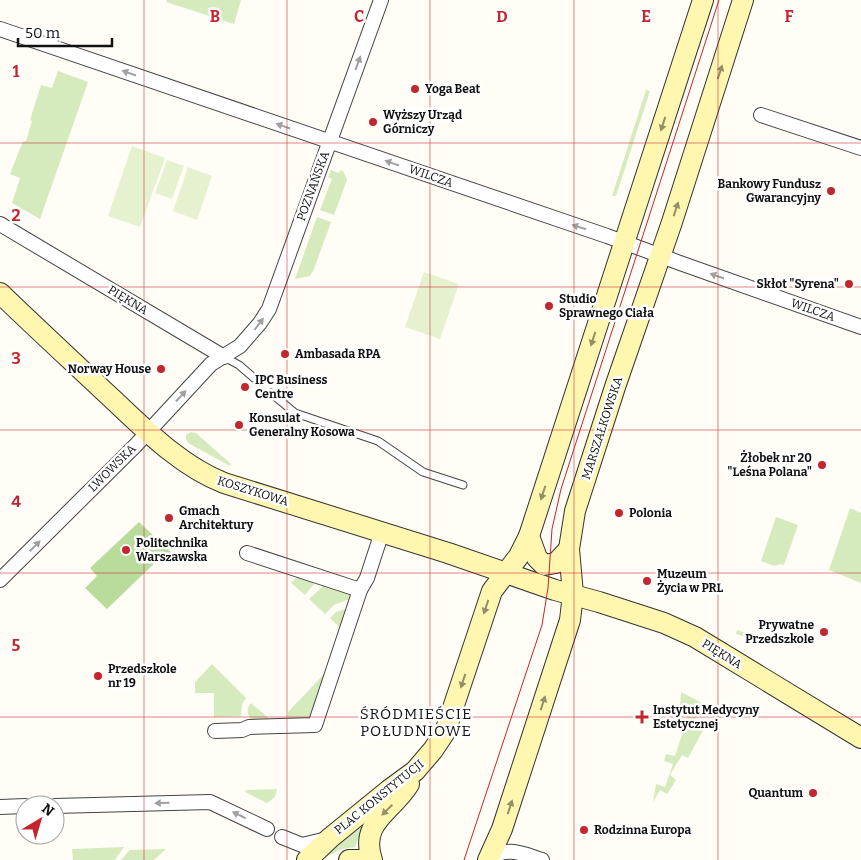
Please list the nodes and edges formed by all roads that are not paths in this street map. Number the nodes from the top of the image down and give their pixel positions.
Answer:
1 (381, 0) edge
2 (703, 0) edge
3 (743, 0) edge
4 (0, 29) edge
5 (761, 115) dead end
6 (329, 141) junction
7 (861, 148) edge
8 (0, 224) edge
9 (625, 242) junction
10 (660, 256) junction
11 (0, 293) edge
12 (861, 326) edge
13 (224, 357) junction
14 (254, 378) dead end
15 (271, 393) dead end
16 (148, 432) junction
17 (463, 485) dead end
18 (382, 532) junction
19 (529, 536) junction
20 (569, 549) junction
21 (246, 553) dead end
22 (506, 574) junction
23 (0, 580) edge
24 (360, 590) junction
25 (573, 594) junction
26 (216, 731) dead end
27 (861, 738) edge
28 (415, 771) junction
29 (15, 806) edge
30 (65, 806) edge
31 (0, 807) edge
32 (267, 829) dead end
33 (502, 829) junction
34 (282, 837) dead end
35 (330, 838) junction
36 (516, 852) junction
37 (307, 860) edge
38 (349, 860) edge
39 (366, 860) edge
40 (372, 860) edge
41 (488, 860) edge
42 (541, 860) edge

6 -> 1 street, POZNAŃSKA
2 -> 9 main road
10 -> 3 main road, MARSZAŁKOWSKA
6 -> 4 street, WILCZA
5 - 7 street
9 -> 6 street, WILCZA
13 -> 6 street, POZNAŃSKA
8 - 13 street, PIĘKNA
9 - 10 street, WILCZA
9 -> 19 main road
12 -> 10 street, WILCZA
10 - 20 main road, MARSZAŁKOWSKA
11 - 16 main road, KOSZYKOWA
13 - 14 lane, PIĘKNA
16 -> 13 street, LWOWSKA
15 - 17 lane
16 - 18 main road, KOSZYKOWA
23 -> 16 street, LWOWSKA
18 - 22 main road, KOSZYKOWA
18 - 24 street
19 - 20 main road
19 - 22 main road
20 - 25 main road, MARSZAŁKOWSKA
21 - 24 street
22 - 25 main road
22 -> 28 main road, PLAC KONSTYTUCJI
24 - 26 street
25 - 27 main road, PIĘKNA
33 -> 25 main road, MARSZAŁKOWSKA
28 - 35 main road, PLAC KONSTYTUCJI
28 -> 40 main road
29 - 31 street
32 -> 30 street
33 - 36 street
33 - 41 main road, MARSZAŁKOWSKA
34 - 35 street
35 - 37 main road, PLAC KONSTYTUCJI
36 - 41 street
36 - 42 street
38 - 39 main road

